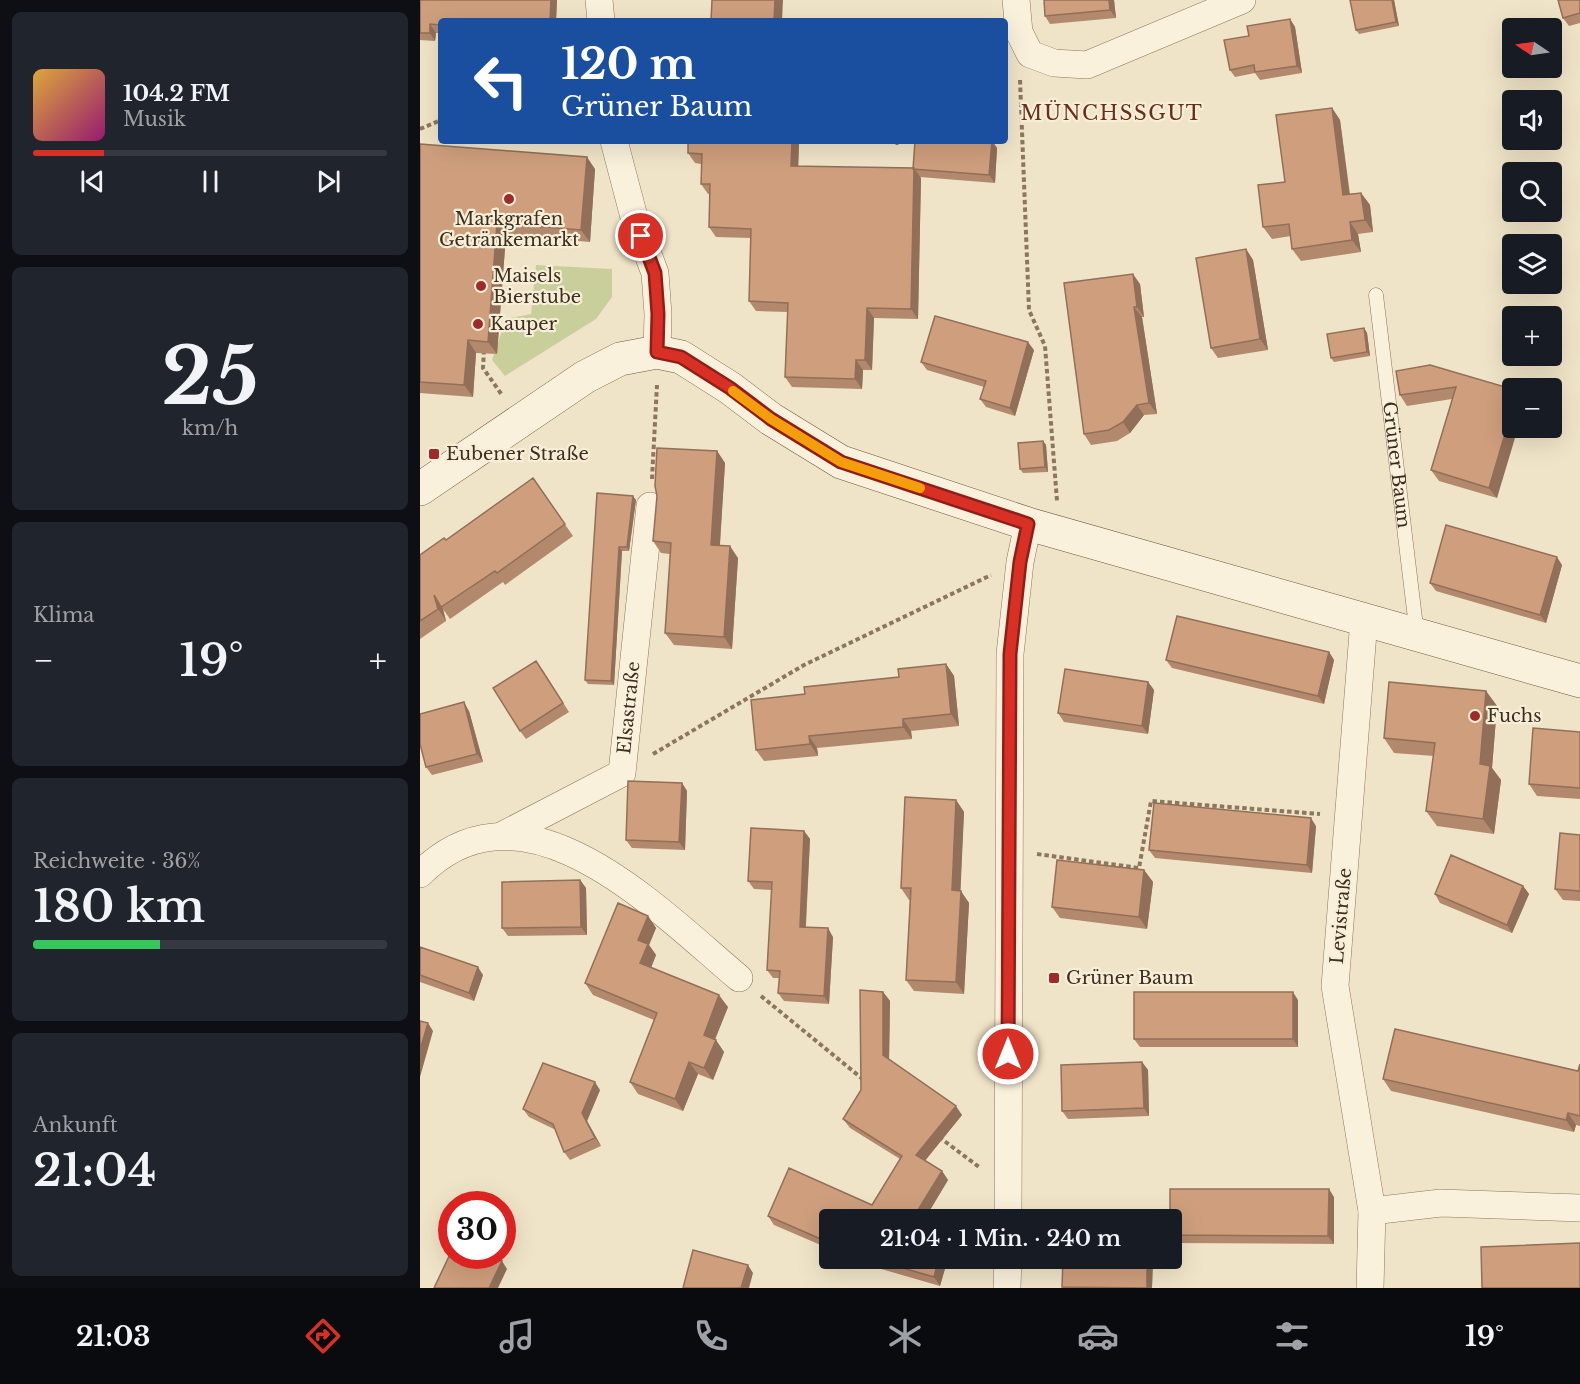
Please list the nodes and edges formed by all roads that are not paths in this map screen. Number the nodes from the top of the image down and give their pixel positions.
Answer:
1 (599, 0) edge
2 (1016, 0) edge
3 (1226, 3) edge
4 (601, 18) edge
5 (615, 144) edge
6 (1376, 295) dead end
7 (657, 352) junction
8 (420, 489) edge
9 (650, 506) road end
10 (1039, 527) junction
11 (1364, 620) junction
12 (1417, 635) junction
13 (1580, 681) edge
14 (501, 836) junction
15 (420, 874) edge
16 (739, 978) road end
17 (1580, 1208) edge
18 (1008, 1209) edge
19 (1372, 1211) junction
20 (1008, 1269) edge
21 (1007, 1288) edge
22 (1370, 1288) edge

1 - 4 street
2 - 3 street
5 - 7 street
6 - 12 lane, Grüner Baum
7 - 8 street
7 - 10 street
9 - 14 street, Elsastraße
10 - 11 street
10 - 18 street
11 - 12 street
11 - 19 street, Levistraße
12 - 13 street
14 - 15 street, Elsastraße
14 - 16 street, Elsastraße
17 - 19 street
19 - 22 street, Levistraße
20 - 21 street

